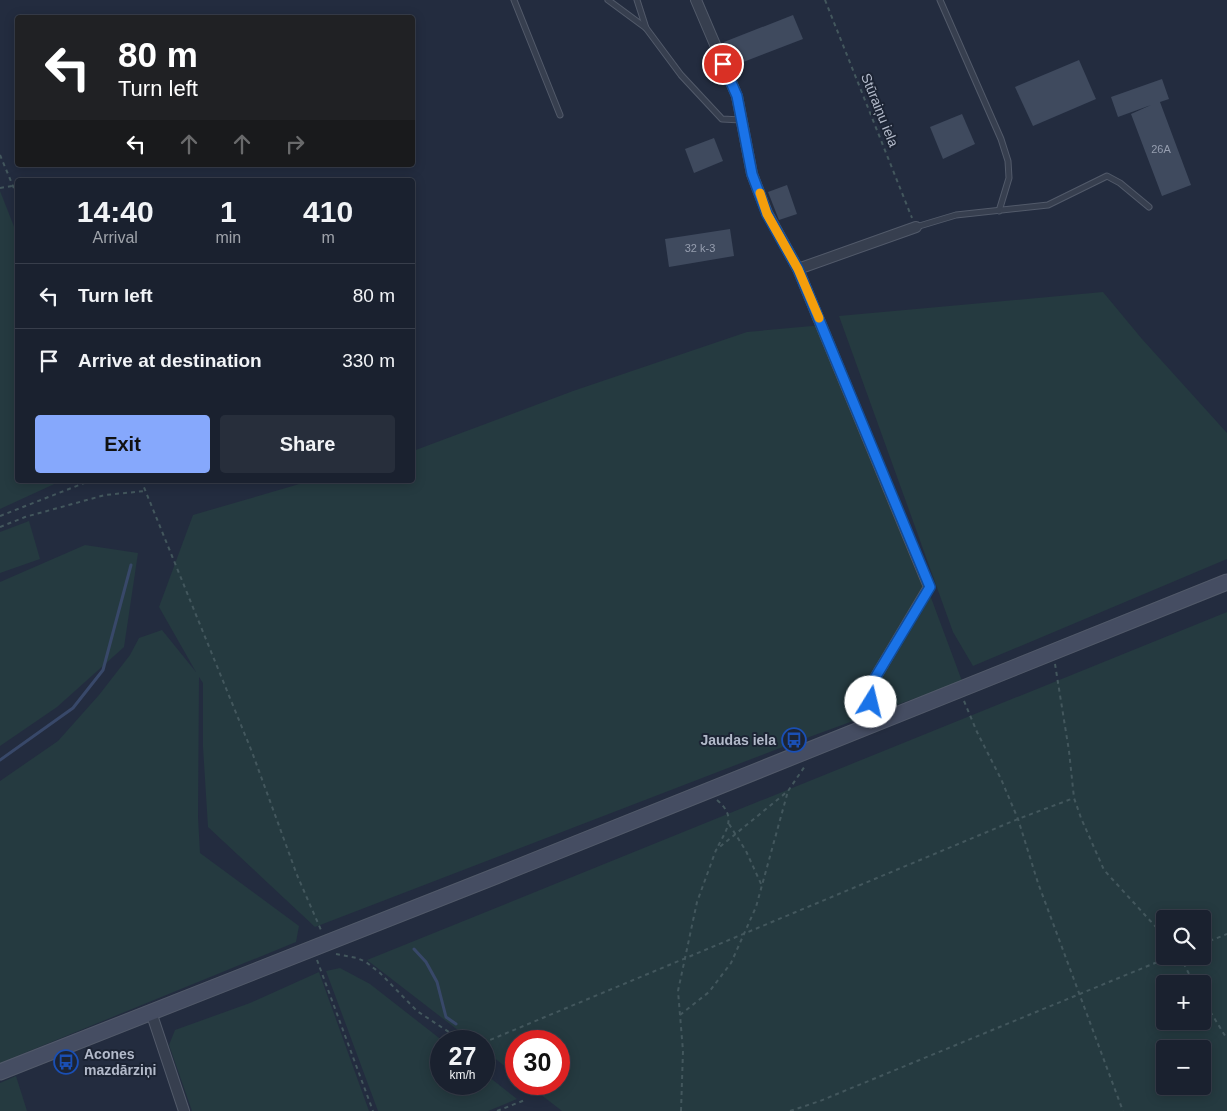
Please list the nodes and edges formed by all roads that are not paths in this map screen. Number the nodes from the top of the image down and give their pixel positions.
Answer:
1 (514, 0) edge
2 (608, 0) edge
3 (637, 0) edge
4 (696, 0) edge
5 (940, 0) edge
6 (646, 28) junction
7 (560, 115) dead end
8 (742, 120) junction
9 (1149, 207) dead end
10 (999, 211) junction
11 (916, 227) joint
12 (798, 269) junction
13 (1227, 582) edge
14 (879, 721) junction
15 (151, 1012) junction
16 (0, 1072) edge
17 (184, 1111) edge

1 - 7 lane
2 - 6 lane
3 - 6 lane
4 - 8 street
5 - 10 lane
6 - 8 lane
8 - 12 street
9 - 10 lane
10 - 11 lane
11 - 12 street
12 - 14 street
13 - 14 main road
14 - 15 main road
15 - 16 main road
15 - 17 street

